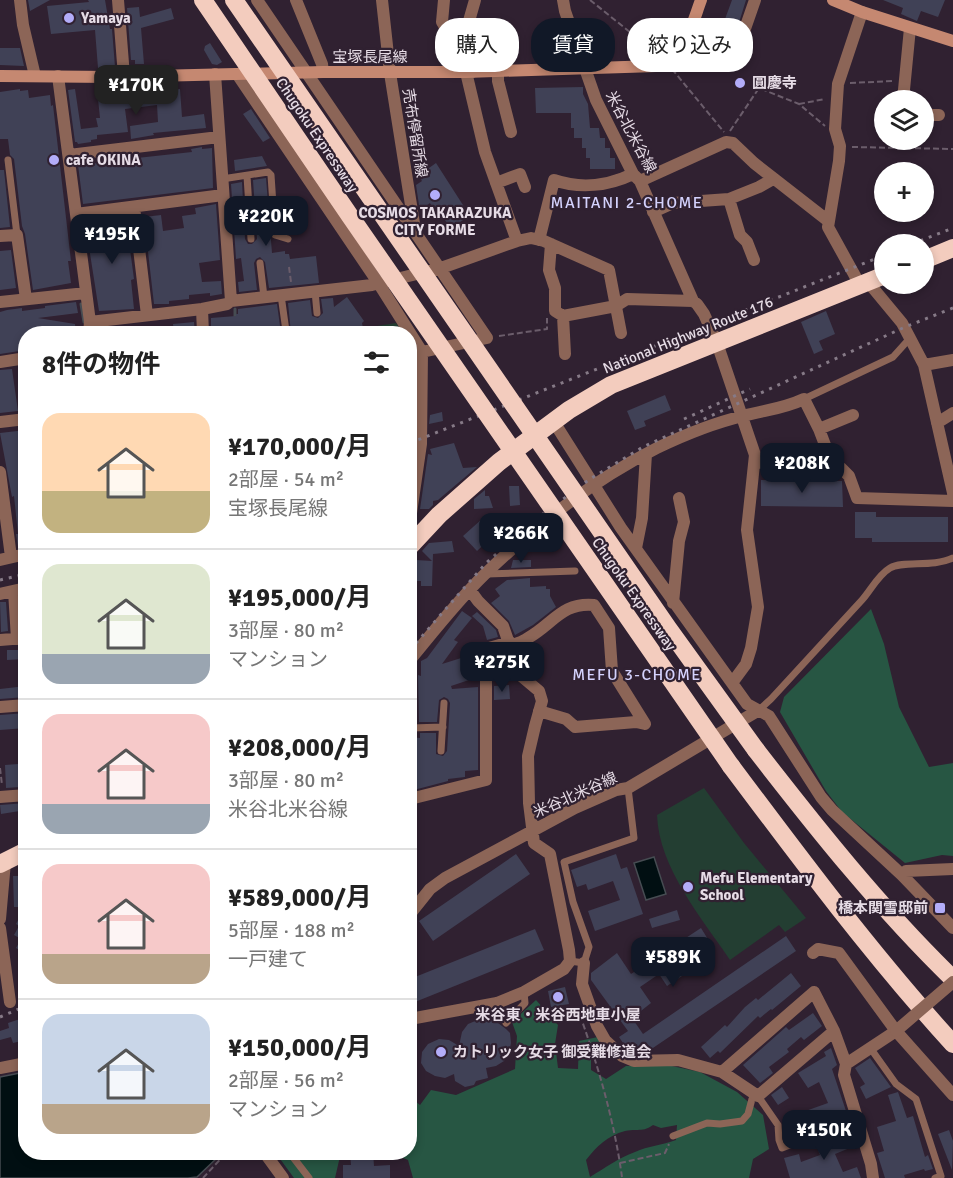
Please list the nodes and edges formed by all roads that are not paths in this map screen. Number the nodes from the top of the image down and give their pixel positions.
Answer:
1 (20, 0) edge
2 (118, 0) edge
3 (203, 0) edge
4 (234, 0) edge
5 (257, 0) edge
6 (296, 0) edge
7 (382, 0) edge
8 (444, 0) edge
9 (475, 0) edge
10 (563, 0) edge
11 (701, 0) edge
12 (755, 0) edge
13 (833, 0) edge
14 (862, 12) junction
15 (442, 18) edge
16 (470, 18) edge
17 (568, 18) edge
18 (749, 18) edge
19 (910, 28) junction
20 (953, 41) edge
21 (615, 68) edge
22 (322, 72) junction
23 (469, 72) joint
24 (498, 72) edge
25 (587, 72) edge
26 (390, 73) junction
27 (215, 74) junction
28 (237, 74) junction
29 (306, 74) junction
30 (0, 76) edge
31 (35, 76) junction
32 (58, 76) junction
33 (124, 76) junction
34 (904, 90) edge
35 (934, 115) edge
36 (939, 115) dead end
37 (511, 132) dead end
38 (219, 137) junction
39 (69, 155) junction
40 (8, 160) dead end
41 (247, 176) junction
42 (637, 178) junction
43 (773, 178) junction
44 (222, 179) junction
45 (496, 183) junction
46 (525, 187) dead end
47 (223, 195) junction
48 (729, 199) junction
49 (134, 207) junction
50 (653, 212) junction
51 (76, 214) junction
52 (827, 220) junction
53 (416, 234) junction
54 (17, 235) junction
55 (0, 236) edge
56 (251, 239) dead end
57 (288, 239) dead end
58 (539, 240) junction
59 (517, 241) junction
60 (551, 244) junction
61 (953, 249) edge
62 (934, 256) edge
63 (754, 260) dead end
64 (260, 263) dead end
65 (441, 268) junction
66 (874, 280) edge
67 (379, 284) junction
68 (864, 284) junction
69 (315, 291) junction
70 (86, 293) junction
71 (287, 294) junction
72 (264, 297) junction
73 (26, 299) junction
74 (231, 301) junction
75 (693, 301) junction
76 (0, 302) edge
77 (616, 306) junction
78 (202, 309) junction
79 (317, 313) dead end
80 (559, 313) junction
81 (147, 315) junction
82 (89, 326) edge
83 (94, 326) edge
84 (203, 326) edge
85 (286, 326) edge
86 (404, 326) edge
87 (621, 333) dead end
88 (911, 337) junction
89 (717, 343) junction
90 (417, 346) edge
91 (565, 354) dead end
92 (18, 359) edge
93 (953, 360) edge
94 (0, 362) edge
95 (924, 365) junction
96 (417, 366) edge
97 (804, 399) junction
98 (953, 413) edge
99 (854, 415) dead end
100 (742, 416) junction
101 (18, 420) edge
102 (0, 422) edge
103 (554, 422) junction
104 (937, 423) junction
105 (819, 429) junction
106 (646, 454) junction
107 (756, 462) junction
108 (832, 466) junction
109 (0, 472) edge
110 (417, 472) edge
111 (594, 485) junction
112 (953, 493) edge
113 (679, 498) dead end
114 (953, 501) edge
115 (417, 539) edge
116 (636, 548) junction
117 (953, 558) edge
118 (5, 559) edge
119 (575, 571) dead end
120 (484, 574) junction
121 (18, 590) edge
122 (470, 591) junction
123 (0, 594) edge
124 (673, 603) junction
125 (18, 639) edge
126 (0, 640) edge
127 (510, 644) junction
128 (417, 652) edge
129 (732, 683) junction
130 (444, 703) dead end
131 (18, 706) edge
132 (0, 707) edge
133 (759, 710) junction
134 (539, 711) junction
135 (443, 727) junction
136 (417, 728) edge
137 (441, 751) dead end
138 (628, 788) junction
139 (18, 795) edge
140 (2, 796) edge
141 (417, 797) edge
142 (532, 830) junction
143 (18, 855) edge
144 (3, 863) edge
145 (953, 869) edge
146 (902, 875) junction
147 (417, 905) edge
148 (0, 919) edge
149 (0, 928) edge
150 (953, 928) edge
151 (813, 953) dead end
152 (570, 961) junction
153 (584, 963) junction
154 (953, 980) edge
155 (524, 992) junction
156 (10, 1002) dead end
157 (417, 1018) edge
158 (506, 1023) dead end
159 (834, 1031) junction
160 (896, 1031) junction
161 (953, 1044) edge
162 (871, 1049) junction
163 (846, 1064) junction
164 (18, 1065) edge
165 (0, 1068) edge
166 (722, 1071) junction
167 (953, 1095) edge
168 (758, 1096) junction
169 (857, 1119) junction
170 (673, 1136) road end
171 (270, 1160) edge
172 (295, 1160) edge
173 (283, 1178) edge
174 (309, 1178) edge
175 (873, 1178) edge
176 (935, 1178) edge

1 - 31 street
2 - 33 street
3 - 161 highway, Chugoku Expressway, bridge
4 - 154 highway, Chugoku Expressway, bridge
5 - 29 street
6 - 22 street
7 - 26 street, 売布停留所線
8 - 15 street
9 - 16 street
10 - 17 street, 米谷北米谷線
11 - 21 street, 宝塚長尾線
12 - 18 street
13 - 14 street
14 - 19 street
14 - 52 street
19 - 20 street
19 - 34 street
22 - 26 street, 宝塚長尾線
22 - 29 street, 宝塚長尾線
23 - 26 street, 宝塚長尾線
23 - 45 street
24 - 37 street
25 - 42 street, 米谷北米谷線
26 - 53 street, 売布停留所線
27 - 28 street, 宝塚長尾線
27 - 33 street, 宝塚長尾線
27 - 38 street
28 - 29 street, 宝塚長尾線
28 - 67 street
29 - 53 street
30 - 31 street, 宝塚長尾線
31 - 32 street, 宝塚長尾線
32 - 33 street, 宝塚長尾線
32 - 39 street
35 - 36 street
38 - 39 street
38 - 44 street
39 - 51 street
40 - 54 lane
41 - 44 lane
41 - 56 lane
41 - 57 lane
42 - 43 street
42 - 50 street, 米谷北米谷線
42 - 58 street
43 - 48 street
43 - 52 street
44 - 47 street
45 - 46 street
45 - 59 street
47 - 49 street
47 - 74 street
48 - 50 street
48 - 63 street
49 - 51 street
49 - 81 street
50 - 75 street, 米谷北米谷線
51 - 70 street
52 - 68 street
53 - 65 street, 売布停留所線
54 - 55 street
54 - 73 street
58 - 59 street
58 - 60 street
59 - 65 street
60 - 77 street
60 - 80 street
61 - 62 highway
64 - 72 lane
65 - 67 street
65 - 90 street, 売布停留所線
66 - 68 highway, National Highway Route 176
67 - 69 street
67 - 86 street
68 - 88 street
68 - 89 highway, National Highway Route 176
69 - 71 street
69 - 79 lane
70 - 73 street
70 - 82 street
71 - 72 street
71 - 85 lane
72 - 74 street
73 - 76 street
74 - 78 street
75 - 77 street
75 - 89 street, 米谷北米谷線
77 - 80 street
77 - 87 street
78 - 81 street
78 - 84 street
80 - 91 street
81 - 83 street
88 - 95 street
88 - 97 lane
89 - 100 street, 米谷北米谷線
89 - 103 highway, National Highway Route 176
92 - 94 street
93 - 95 street
95 - 104 street
96 - 110 street
97 - 100 street
97 - 105 street
98 - 104 street
99 - 105 street
100 - 106 street
100 - 107 street, 米谷北米谷線
101 - 102 street
103 - 111 street
103 - 115 highway, National Highway Route 176
104 - 112 street
105 - 108 street
106 - 111 street
106 - 116 street
107 - 108 street
107 - 129 street, 米谷北米谷線
108 - 114 street
109 - 118 street
111 - 116 street
111 - 120 street
113 - 124 street
116 - 124 street
117 - 133 lane
119 - 120 lane
120 - 122 street
121 - 123 street
122 - 127 street
122 - 128 street
124 - 129 street
125 - 126 street
127 - 134 street
127 - 134 street
127 - 141 street
129 - 133 street
130 - 135 lane
131 - 132 street
133 - 138 street, 米谷北米谷線
133 - 146 street
134 - 142 street
135 - 136 lane
135 - 137 lane
138 - 142 street, 米谷北米谷線
138 - 153 lane
139 - 140 street
142 - 147 street, 米谷北米谷線
142 - 152 street
143 - 144 highway
144 - 148 street
145 - 146 street
146 - 150 street
149 - 156 street
151 - 160 street
152 - 153 lane
152 - 155 street
153 - 166 street
154 - 160 street, bridge
155 - 157 street
155 - 158 lane
159 - 163 street
159 - 166 street
159 - 168 street
160 - 162 street
160 - 167 street
162 - 163 street
162 - 176 lane
163 - 169 street
164 - 165 street
166 - 168 street
168 - 169 lane
168 - 170 lane
169 - 175 street
171 - 173 street
172 - 174 lane

